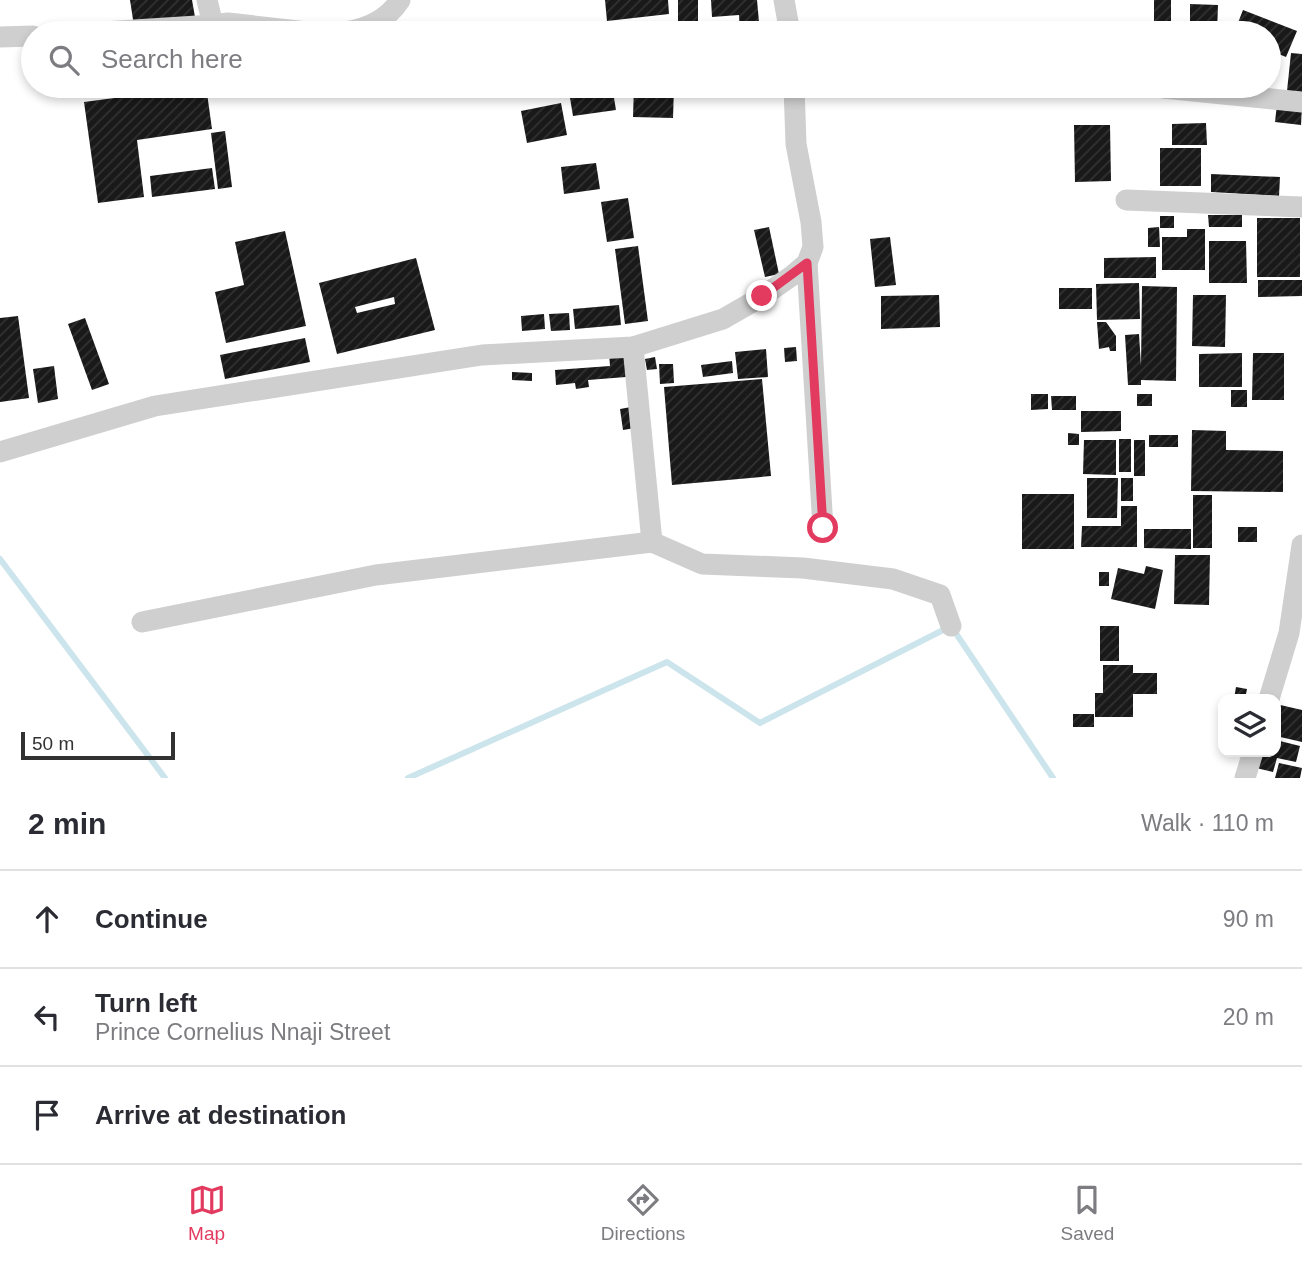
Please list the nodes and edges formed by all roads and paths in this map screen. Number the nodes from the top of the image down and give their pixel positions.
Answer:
1 (206, 0) edge
2 (400, 0) edge
3 (785, 0) edge
4 (212, 21) edge
5 (378, 21) edge
6 (788, 21) edge
7 (21, 36) edge
8 (0, 37) edge
9 (794, 98) edge
10 (1262, 98) edge
11 (1302, 102) edge
12 (1126, 200) dead end
13 (1302, 207) edge
14 (807, 263) junction
15 (634, 347) junction
16 (0, 452) edge
17 (823, 528) dead end
18 (652, 542) junction
19 (1302, 545) edge
20 (142, 622) dead end
21 (951, 626) dead end
22 (1296, 634) edge
23 (1271, 694) edge
24 (1251, 757) edge
25 (1245, 778) edge

1 - 4 street
2 - 5 street
3 - 6 street
7 - 8 street
9 - 14 street
10 - 11 street
12 - 13 street
14 - 15 street
14 - 17 street
15 - 16 street
15 - 18 street
18 - 20 street
18 - 21 street
19 - 22 street
22 - 23 street
24 - 25 street

